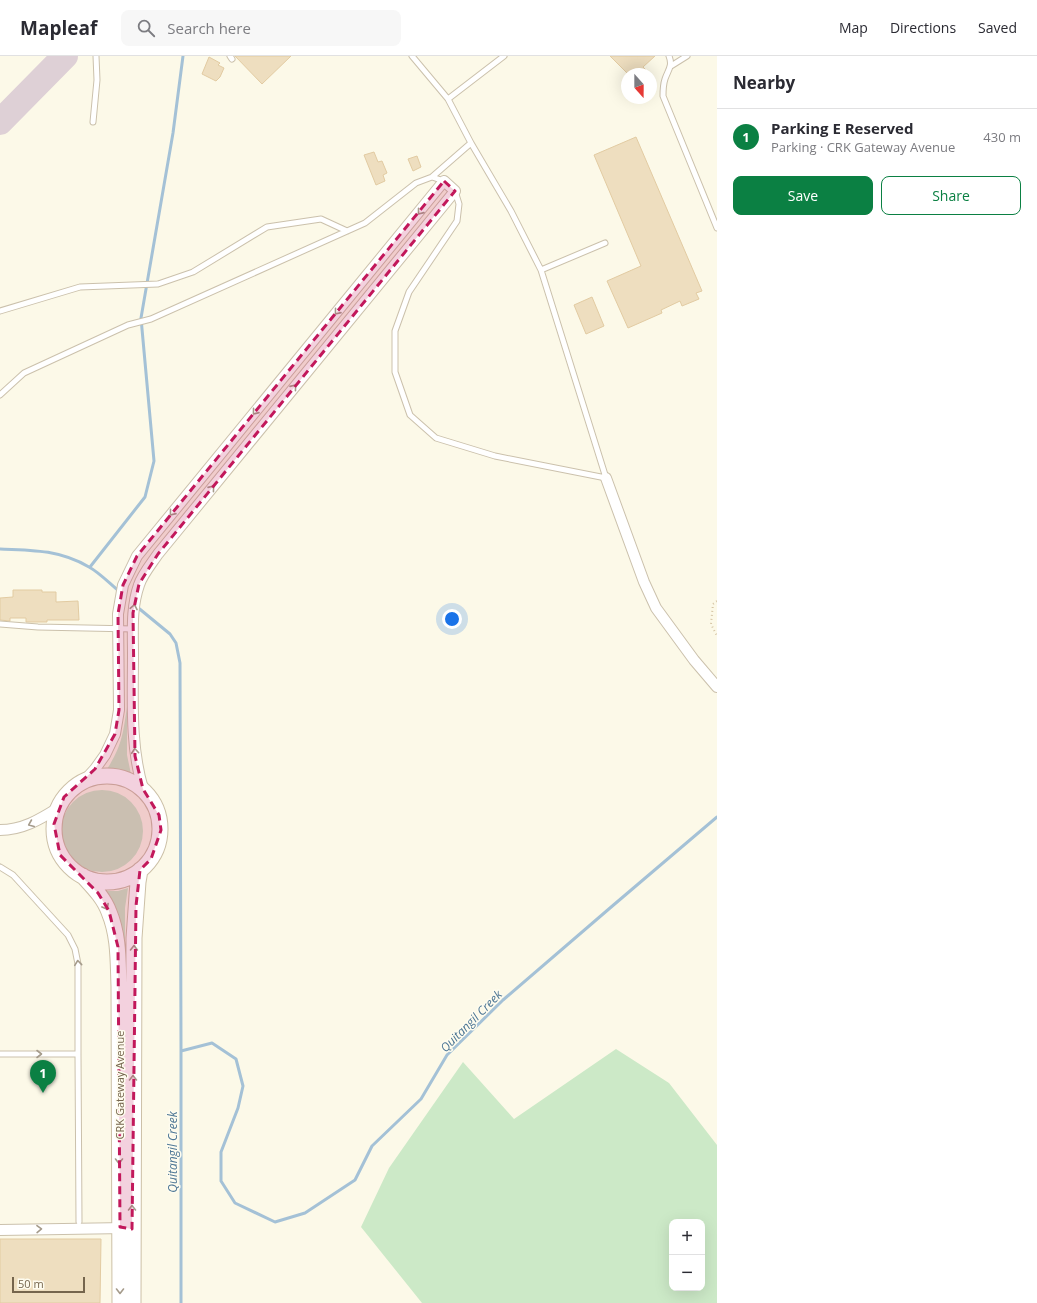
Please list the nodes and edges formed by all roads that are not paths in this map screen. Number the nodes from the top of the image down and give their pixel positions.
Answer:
1 (96, 56) edge
2 (412, 56) edge
3 (504, 56) edge
4 (670, 56) edge
5 (687, 56) edge
6 (671, 66) junction
7 (448, 99) junction
8 (94, 122) dead end
9 (471, 143) junction
10 (432, 177) junction
11 (444, 181) junction
12 (455, 191) junction
13 (717, 228) edge
14 (347, 231) junction
15 (605, 243) dead end
16 (541, 270) junction
17 (0, 311) edge
18 (0, 395) edge
19 (606, 478) junction
20 (0, 624) edge
21 (118, 628) junction
22 (134, 629) junction
23 (717, 687) edge
24 (84, 781) junction
25 (142, 789) junction
26 (58, 808) junction
27 (0, 830) edge
28 (0, 868) edge
29 (140, 870) junction
30 (83, 876) junction
31 (0, 1054) edge
32 (78, 1054) junction
33 (79, 1222) dead end
34 (126, 1228) junction
35 (0, 1230) edge
36 (120, 1303) edge
37 (133, 1303) edge

1 - 8 lane
2 - 7 lane
3 - 7 lane
4 - 6 lane
5 - 6 lane
6 - 13 lane
7 - 9 lane
9 - 10 lane
9 - 16 lane
10 - 11 lane
10 - 14 lane
11 - 12 street
11 -> 21 street
12 - 19 lane
22 -> 12 street
14 - 17 lane
14 - 18 lane
15 - 16 lane
16 - 19 lane
19 - 23 street
20 - 21 lane
21 - 22 lane
21 - 24 street
25 -> 22 street
24 - 25 main road
24 - 26 main road
25 - 29 main road
26 -> 27 street
26 - 30 main road
32 -> 28 lane
29 - 30 main road
34 -> 29 main road, CRK Gateway Avenue
30 -> 34 main road, CRK Gateway Avenue
31 -> 32 lane
32 - 33 lane
35 -> 34 street
34 -> 36 main road, CRK Gateway Avenue
34 - 37 main road, CRK Gateway Avenue

